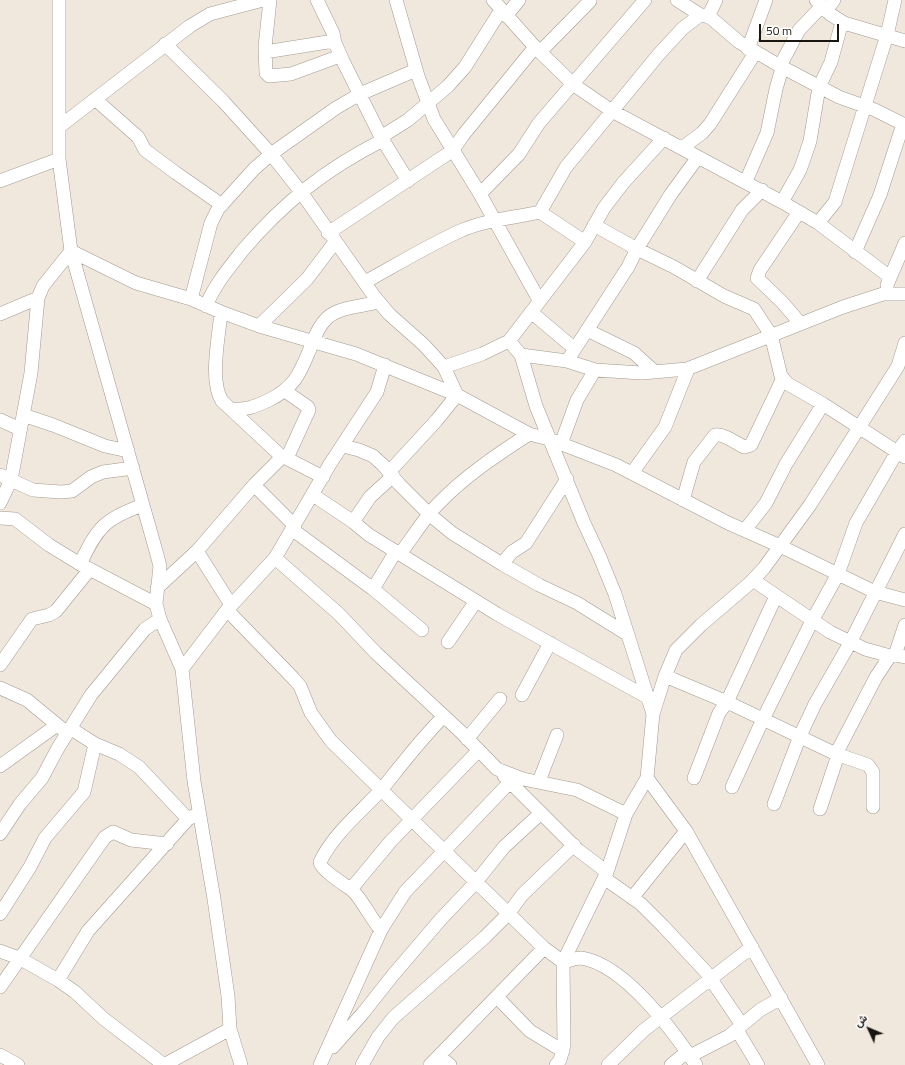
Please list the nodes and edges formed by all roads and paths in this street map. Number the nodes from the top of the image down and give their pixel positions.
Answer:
1 (59, 0) edge
2 (263, 0) edge
3 (270, 0) edge
4 (317, 0) edge
5 (396, 0) edge
6 (493, 0) edge
7 (519, 0) edge
8 (645, 0) edge
9 (677, 0) edge
10 (716, 0) edge
11 (766, 0) edge
12 (834, 0) edge
13 (895, 0) edge
14 (590, 1) edge
15 (822, 6) edge
16 (503, 13) junction
17 (705, 16) junction
18 (842, 22) junction
19 (887, 35) junction
20 (334, 41) junction
21 (905, 41) edge
22 (165, 44) junction
23 (537, 50) junction
24 (752, 51) junction
25 (265, 52) junction
26 (340, 56) junction
27 (781, 67) junction
28 (416, 70) junction
29 (574, 85) junction
30 (819, 88) junction
31 (360, 94) junction
32 (95, 99) junction
33 (428, 104) junction
34 (864, 106) junction
35 (612, 111) junction
36 (904, 124) edge
37 (59, 127) junction
38 (382, 138) junction
39 (664, 138) junction
40 (682, 148) junction
41 (452, 151) junction
42 (271, 154) junction
43 (698, 157) junction
44 (58, 159) junction
45 (408, 180) junction
46 (0, 181) edge
47 (746, 181) junction
48 (762, 190) junction
49 (300, 192) junction
50 (480, 194) junction
51 (782, 202) junction
52 (222, 205) junction
53 (540, 212) junction
54 (799, 212) junction
55 (493, 220) junction
56 (818, 223) junction
57 (594, 225) junction
58 (332, 237) junction
59 (585, 242) junction
60 (905, 243) edge
61 (636, 249) junction
62 (71, 251) junction
63 (855, 252) junction
64 (890, 277) junction
65 (697, 281) junction
66 (365, 282) junction
67 (883, 294) junction
68 (905, 294) edge
69 (38, 298) junction
70 (191, 299) junction
71 (539, 300) junction
72 (379, 302) junction
73 (206, 306) junction
74 (221, 312) junction
75 (531, 312) junction
76 (0, 314) edge
77 (800, 323) junction
78 (259, 326) junction
79 (587, 330) junction
80 (771, 334) junction
81 (313, 341) junction
82 (509, 341) junction
83 (905, 343) edge
84 (575, 349) junction
85 (521, 355) junction
86 (567, 361) junction
87 (385, 365) junction
88 (444, 367) junction
89 (688, 368) junction
90 (595, 370) junction
91 (655, 372) junction
92 (783, 378) junction
93 (285, 391) junction
94 (457, 395) junction
95 (823, 404) junction
96 (231, 409) junction
97 (23, 415) junction
98 (0, 420) edge
99 (859, 428) junction
100 (20, 429) junction
101 (530, 434) junction
102 (555, 441) junction
103 (905, 441) edge
104 (343, 446) junction
105 (128, 451) junction
106 (901, 454) edge
107 (285, 457) junction
108 (133, 468) junction
109 (632, 473) junction
110 (391, 474) junction
111 (323, 477) junction
112 (5, 478) edge
113 (566, 478) junction
114 (254, 486) junction
115 (313, 494) junction
116 (683, 500) junction
117 (0, 503) edge
118 (144, 505) junction
119 (429, 514) junction
120 (0, 518) edge
121 (353, 522) junction
122 (294, 528) junction
123 (744, 530) junction
124 (905, 534) edge
125 (780, 546) junction
126 (196, 551) junction
127 (398, 553) junction
128 (275, 558) junction
129 (502, 564) junction
130 (85, 567) junction
131 (838, 574) junction
132 (753, 580) junction
133 (157, 588) junction
134 (373, 589) junction
135 (875, 592) junction
136 (776, 596) junction
137 (905, 600) edge
138 (476, 601) junction
139 (156, 604) junction
140 (229, 607) junction
141 (160, 619) junction
142 (812, 621) junction
143 (905, 625) edge
144 (422, 630) dead end
145 (627, 634) junction
146 (448, 642) dead end
147 (850, 642) junction
148 (550, 643) junction
149 (897, 656) edge
150 (0, 665) edge
151 (182, 669) junction
152 (665, 676) junction
153 (0, 688) edge
154 (522, 695) dead end
155 (647, 697) junction
156 (500, 699) dead end
157 (727, 702) junction
158 (653, 714) junction
159 (444, 716) junction
160 (763, 719) junction
161 (65, 728) junction
162 (557, 735) dead end
163 (800, 736) junction
164 (467, 739) junction
165 (95, 744) junction
166 (478, 751) junction
167 (837, 755) junction
168 (0, 766) edge
169 (498, 770) junction
170 (647, 778) junction
171 (694, 778) dead end
172 (539, 781) junction
173 (510, 782) junction
174 (732, 787) dead end
175 (381, 790) junction
176 (774, 804) dead end
177 (873, 808) dead end
178 (820, 809) dead end
179 (542, 813) junction
180 (626, 814) junction
181 (194, 816) junction
182 (412, 820) junction
183 (686, 831) junction
184 (0, 834) edge
185 (167, 844) junction
186 (574, 846) junction
187 (444, 851) junction
188 (605, 875) junction
189 (476, 882) junction
190 (350, 889) junction
191 (632, 898) junction
192 (509, 913) junction
193 (0, 914) edge
194 (381, 930) junction
195 (752, 947) junction
196 (544, 948) junction
197 (0, 951) edge
198 (19, 958) junction
199 (563, 962) junction
200 (710, 978) junction
201 (58, 980) junction
202 (0, 987) edge
203 (497, 997) junction
204 (781, 998) junction
205 (661, 1018) junction
206 (740, 1028) junction
207 (230, 1029) junction
208 (691, 1058) edge
209 (561, 1060) edge
210 (322, 1061) edge
211 (434, 1061) edge
212 (241, 1065) edge
213 (362, 1065) edge
214 (450, 1065) edge
215 (608, 1065) edge
216 (671, 1065) edge
217 (758, 1065) edge
218 (818, 1065) edge

1 - 37 street
2 - 22 street
3 - 25 street
4 - 20 street
5 - 28 street
6 - 16 street
7 - 16 street
8 - 29 street
9 - 17 street
10 - 17 street
11 - 24 street
12 - 15 street
13 - 19 street
14 - 23 street
15 - 18 street
15 - 27 street
16 - 23 street
16 - 33 street
17 - 24 street
17 - 35 street
18 - 19 street
18 - 30 street
19 - 21 street
19 - 34 street
20 - 25 street
20 - 26 street
22 - 32 street
22 - 42 street
23 - 29 street
23 - 41 street
24 - 27 street
24 - 40 street
25 - 26 street
26 - 31 street
27 - 30 street
27 - 47 street
28 - 31 street
28 - 33 street
29 - 35 street
29 - 50 street
30 - 34 street
30 - 51 street
31 - 38 street
31 - 42 street
32 - 37 street
32 - 52 street
33 - 38 street
33 - 41 street
34 - 36 street
34 - 56 street
35 - 39 street
35 - 53 street
36 - 63 street
37 - 44 street
38 - 45 street
38 - 49 street
39 - 40 street
39 - 57 street
40 - 43 street
41 - 45 street
41 - 50 street
42 - 49 street
42 - 52 street
43 - 47 street
43 - 61 street
44 - 46 street
44 - 62 street
45 - 58 street
47 - 48 street
48 - 51 street
48 - 65 street
49 - 58 street
49 - 73 street
50 - 55 street
51 - 54 street
52 - 70 street
53 - 55 street
53 - 59 street
54 - 56 street
54 - 77 street
55 - 66 street
55 - 71 street
56 - 63 street
57 - 59 street
57 - 61 street
58 - 66 street
58 - 78 street
59 - 71 street
60 - 64 street
61 - 65 street
61 - 79 street
62 - 69 street
62 - 70 street
62 - 105 street
63 - 64 street
64 - 67 street
65 - 80 street
66 - 72 street
67 - 68 street
67 - 77 street
69 - 76 street
69 - 97 street
70 - 73 street
71 - 75 street
72 - 81 street
72 - 88 street
73 - 74 street
74 - 78 street
74 - 96 street
75 - 82 street
75 - 84 street
77 - 80 street
78 - 81 street
79 - 84 street
79 - 91 street
80 - 89 street
80 - 92 street
81 - 87 street
81 - 93 street
82 - 85 street
82 - 88 street
83 - 99 street
84 - 86 street
85 - 86 street
85 - 102 street
86 - 90 street
87 - 94 street
87 - 104 street
88 - 94 street
89 - 91 street
89 - 109 street
90 - 91 street
90 - 102 street
92 - 95 street
92 - 116 street
93 - 96 street
93 - 107 street
94 - 101 street
94 - 110 street
95 - 99 street
95 - 123 street
96 - 107 street
97 - 100 street
97 - 105 street
98 - 100 street
99 - 106 street
99 - 125 street
100 - 112 street
101 - 102 street
101 - 119 street
102 - 109 street
102 - 113 street
103 - 106 street
104 - 110 street
104 - 111 street
105 - 108 street
106 - 131 street
107 - 111 street
107 - 114 street
108 - 112 street
108 - 118 street
109 - 116 street
110 - 119 street
110 - 121 street
111 - 115 street
112 - 117 street
113 - 129 street
113 - 145 street
114 - 122 street
114 - 126 street
115 - 121 street
115 - 122 street
116 - 123 street
118 - 130 street
118 - 133 street
119 - 127 street
119 - 129 street
120 - 130 street
121 - 127 street
122 - 128 street
122 - 134 street
123 - 125 street
124 - 135 street
125 - 131 street
125 - 132 street
126 - 133 street
126 - 140 street
127 - 134 street
127 - 138 street
128 - 140 street
128 - 159 street
129 - 145 street
130 - 139 street
130 - 150 street
131 - 135 street
131 - 142 street
132 - 136 street
132 - 152 street
133 - 139 street
134 - 144 street
135 - 137 street
135 - 147 street
136 - 142 street
136 - 157 street
138 - 146 street
138 - 148 street
139 - 141 street
140 - 151 street
140 - 175 street
141 - 151 street
141 - 161 street
142 - 147 street
142 - 160 street
143 - 149 street
145 - 155 street
147 - 149 street
147 - 163 street
148 - 154 street
148 - 155 street
149 - 167 street
151 - 181 street
152 - 157 street
152 - 158 street
153 - 161 street
155 - 158 street
156 - 164 street
157 - 160 street
157 - 171 street
158 - 170 street
159 - 164 street
159 - 175 street
160 - 163 street
160 - 174 street
161 - 165 street
161 - 168 street
161 - 184 street
162 - 172 street
163 - 167 street
163 - 176 street
164 - 166 street
165 - 181 street
165 - 193 street
166 - 169 street
166 - 182 street
167 - 177 street
167 - 178 street
169 - 172 street
169 - 173 street
170 - 180 street
170 - 183 street
172 - 180 street
173 - 179 street
173 - 187 street
175 - 182 street
175 - 190 street
179 - 186 street
179 - 189 street
180 - 188 street
181 - 185 street
181 - 207 street
182 - 187 street
182 - 190 street
183 - 191 street
183 - 195 street
185 - 198 street
185 - 201 street
186 - 188 street
186 - 192 street
187 - 189 street
187 - 194 street
188 - 191 street
188 - 199 street
189 - 192 street
189 - 210 street
190 - 194 street
191 - 200 street
192 - 196 street
192 - 213 street
194 - 210 street
195 - 200 street
195 - 204 street
196 - 199 street
196 - 203 street
197 - 198 street
198 - 201 street
198 - 202 street
199 - 205 street
199 - 209 street
200 - 205 street
200 - 206 street
201 - 207 street
203 - 209 street
203 - 211 street
204 - 206 street
204 - 218 street
205 - 208 street
205 - 215 street
206 - 208 street
206 - 217 street
207 - 212 street
208 - 216 street
211 - 214 street

